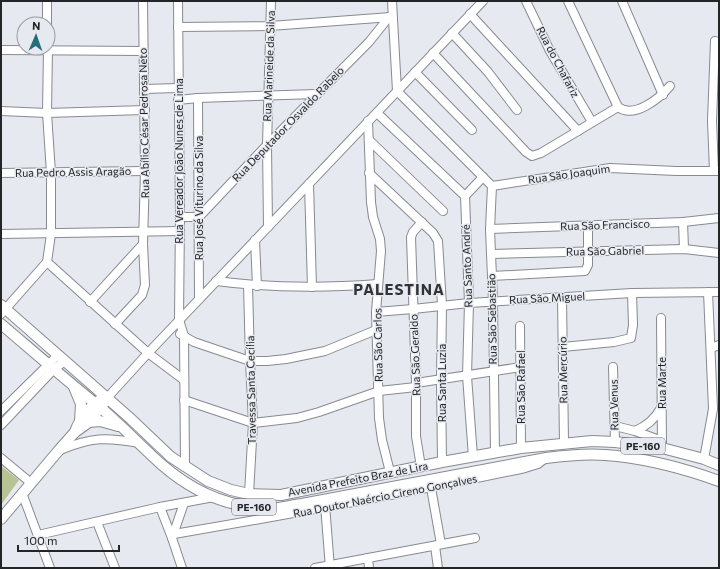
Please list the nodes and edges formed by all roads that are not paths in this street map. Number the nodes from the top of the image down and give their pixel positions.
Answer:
1 (46, 1) edge
2 (143, 1) edge
3 (178, 1) edge
4 (271, 1) edge
5 (392, 1) edge
6 (483, 1) edge
7 (526, 1) edge
8 (568, 1) edge
9 (622, 1) edge
10 (470, 14) junction
11 (47, 16) edge
12 (391, 17) junction
13 (270, 26) junction
14 (178, 27) junction
15 (452, 33) junction
16 (715, 41) dead end
17 (56, 49) edge
18 (1, 50) edge
19 (16, 50) edge
20 (143, 51) junction
21 (433, 53) junction
22 (48, 56) edge
23 (416, 72) junction
24 (670, 86) dead end
25 (178, 88) junction
26 (144, 89) junction
27 (397, 91) junction
28 (316, 94) junction
29 (663, 95) junction
30 (268, 96) junction
31 (198, 98) junction
32 (178, 100) junction
33 (618, 107) junction
34 (145, 110) junction
35 (517, 110) dead end
36 (1, 111) edge
37 (377, 112) junction
38 (47, 113) junction
39 (716, 119) edge
40 (368, 121) junction
41 (592, 122) junction
42 (472, 130) dead end
43 (578, 131) junction
44 (370, 140) junction
45 (267, 145) junction
46 (145, 171) junction
47 (717, 171) edge
48 (1, 173) edge
49 (50, 173) junction
50 (369, 173) junction
51 (483, 177) junction
52 (309, 184) junction
53 (492, 186) junction
54 (465, 196) junction
55 (443, 211) dead end
56 (180, 217) junction
57 (199, 217) junction
58 (719, 218) edge
59 (422, 222) junction
60 (683, 222) junction
61 (588, 226) junction
62 (268, 227) junction
63 (490, 229) junction
64 (180, 231) junction
65 (144, 233) junction
66 (1, 234) edge
67 (51, 234) junction
68 (255, 240) junction
69 (143, 244) junction
70 (684, 250) junction
71 (588, 252) junction
72 (719, 253) edge
73 (491, 254) junction
74 (47, 262) junction
75 (492, 276) junction
76 (216, 281) junction
77 (378, 284) junction
78 (248, 285) junction
79 (257, 286) junction
80 (312, 287) junction
81 (708, 292) junction
82 (719, 292) edge
83 (632, 293) junction
84 (562, 297) junction
85 (199, 299) junction
86 (493, 301) junction
87 (90, 302) junction
88 (468, 303) junction
89 (442, 305) junction
90 (2, 309) edge
91 (413, 309) junction
92 (376, 312) junction
93 (661, 318) dead end
94 (179, 320) junction
95 (1, 324) edge
96 (115, 324) junction
97 (520, 326) dead end
98 (171, 329) junction
99 (376, 330) junction
100 (184, 336) junction
101 (719, 345) edge
102 (563, 347) junction
103 (711, 348) junction
104 (148, 353) junction
105 (62, 358) junction
106 (250, 361) junction
107 (51, 367) junction
108 (521, 367) junction
109 (614, 367) dead end
110 (493, 371) junction
111 (467, 376) junction
112 (184, 380) junction
113 (441, 380) junction
114 (72, 383) junction
115 (416, 385) junction
116 (379, 391) junction
117 (107, 398) junction
118 (716, 398) edge
119 (184, 400) junction
120 (98, 406) junction
121 (662, 407) junction
122 (1, 411) edge
123 (84, 421) junction
124 (253, 423) junction
125 (1, 425) edge
126 (615, 426) junction
127 (122, 427) junction
128 (635, 431) junction
129 (615, 442) junction
130 (139, 443) junction
131 (564, 443) junction
132 (662, 445) junction
133 (521, 448) junction
134 (59, 450) junction
135 (495, 453) junction
136 (473, 457) junction
137 (1, 458) edge
138 (546, 458) junction
139 (704, 459) junction
140 (442, 462) junction
141 (719, 465) edge
142 (185, 467) junction
143 (421, 467) junction
144 (390, 472) junction
145 (719, 481) edge
146 (31, 483) junction
147 (431, 488) junction
148 (22, 493) junction
149 (249, 494) junction
150 (214, 497) junction
151 (184, 503) junction
152 (325, 504) junction
153 (160, 507) junction
154 (1, 519) edge
155 (97, 522) junction
156 (38, 535) junction
157 (173, 536) junction
158 (475, 538) dead end
159 (438, 545) junction
160 (368, 558) junction
161 (348, 565) edge
162 (330, 567) edge
163 (50, 568) edge
164 (115, 568) edge
165 (182, 568) edge
166 (315, 568) edge
167 (369, 568) edge
168 (438, 568) edge

1 - 11 street
2 - 20 street, Rua Abílio César Pedrosa Neto
3 - 14 street, Rua Vereador João Nunes de Lima
4 - 13 street, Rua Marineide da Silva
5 - 12 street
6 - 10 street
7 - 41 street, Rua do Chafariz
8 - 33 street
9 - 29 street
10 - 15 street
10 - 43 street
12 - 13 street
12 - 27 street
12 - 28 street, Rua Deputador Osvaldo Rabelo
13 - 14 street
13 - 30 street, Rua Marineide da Silva
14 - 25 street, Rua Vereador João Nunes de Lima
15 - 21 street
15 - 35 street
16 - 39 street
17 - 20 street
18 - 19 street
20 - 26 street, Rua Abílio César Pedrosa Neto
21 - 23 street
21 - 43 street
22 - 38 street
23 - 27 street
23 - 42 street
24 - 29 street
25 - 26 street
25 - 32 street, Rua Vereador João Nunes de Lima
26 - 34 street, Rua Abílio César Pedrosa Neto
27 - 37 street
27 - 51 street
28 - 30 street
28 - 45 street, Rua Deputador Osvaldo Rabelo
29 - 33 street
30 - 31 street
30 - 45 street, Rua Marineide da Silva
31 - 32 street
31 - 57 street, Rua José Viturino da Silva
32 - 56 street, Rua Vereador João Nunes de Lima
33 - 41 street
34 - 38 street
34 - 46 street, Rua Abílio César Pedrosa Neto
36 - 38 street
37 - 40 street
37 - 54 street
38 - 49 street
39 - 47 street
40 - 44 street, Rua São Carlos
40 - 52 street
41 - 43 street
44 - 50 street, Rua São Carlos
44 - 55 street
45 - 57 street, Rua Deputador Osvaldo Rabelo
45 - 62 street, Rua Marineide da Silva
46 - 49 street, Rua Pedro Assis Aragão
46 - 65 street, Rua Abílio César Pedrosa Neto
47 - 53 street, Rua São Joaquim
48 - 49 street, Rua Pedro Assis Aragão
49 - 67 street
50 - 59 street, Rua Santa Luzia
50 - 77 street, Rua São Carlos
51 - 53 street
51 - 54 street
52 - 62 street
52 - 80 street
53 - 63 street, Rua São Sebastião
54 - 88 street, Rua Santo André
56 - 57 street
56 - 64 street, Rua Vereador João Nunes de Lima
57 - 85 street, Rua José Viturino da Silva
58 - 60 street, Rua São Francisco
59 - 89 street, Rua Santa Luzia
59 - 91 street, Rua São Geraldo
60 - 61 street, Rua São Francisco
60 - 70 street
61 - 63 street, Rua São Francisco
61 - 71 street
62 - 68 street
63 - 73 street, Rua São Sebastião
64 - 65 street
64 - 94 street, Rua Vereador João Nunes de Lima
65 - 67 street
65 - 69 street, Rua Abílio César Pedrosa Neto
66 - 67 street
67 - 74 street
68 - 76 street
68 - 79 street
69 - 87 street
69 - 96 street, Rua Abílio César Pedrosa Neto
70 - 71 street, Rua São Gabriel
70 - 72 street, Rua São Gabriel
71 - 73 street, Rua São Gabriel
71 - 75 street
73 - 75 street, Rua São Sebastião
74 - 87 street
74 - 90 street
75 - 86 street, Rua São Sebastião
76 - 78 street
76 - 85 street
77 - 80 street
77 - 92 street, Rua São Carlos
78 - 79 street
78 - 106 street, Travessa Santa Cecília
79 - 80 street
81 - 82 street, Rua São Miguel
81 - 83 street, Rua São Miguel
81 - 103 street
83 - 84 street, Rua São Miguel
83 - 102 street
84 - 86 street, Rua São Miguel
84 - 102 street, Rua Mercúrio
85 - 94 street
86 - 88 street, Rua São Miguel
86 - 110 street, Rua São Sebastião
87 - 96 street
88 - 89 street, Rua São Miguel
88 - 111 street, Rua Santo André
89 - 91 street, Rua São Miguel
89 - 113 street, Rua Santa Luzia
90 - 105 main road, Avenida Prefeito Braz de Lira / PE-160
91 - 92 street, Rua São Miguel
91 - 115 street, Rua São Geraldo
92 - 99 street, Rua São Carlos
93 - 121 street, Rua Marte
94 - 98 street
94 - 100 street
95 - 107 main road, Avenida Prefeito Braz de Lira / PE-160
96 - 104 street
97 - 108 street, Rua São Rafael
98 - 100 street
98 - 104 street
99 - 106 street
99 - 116 street, Rua São Carlos
100 - 106 street
100 - 112 street
101 - 103 street
102 - 131 street, Rua Mercúrio
103 - 118 street
104 - 112 street
104 - 117 street
105 - 107 street
105 - 117 main road, Avenida Prefeito Braz de Lira / PE-160
106 - 124 street, Travessa Santa Cecília
107 - 114 main road, Avenida Prefeito Braz de Lira / PE-160
107 - 122 street
107 - 125 street
108 - 110 street
108 - 133 street, Rua São Rafael
109 - 126 street, Rua Venus
110 - 111 street
110 - 135 street, Rua São Sebastião
111 - 113 street
111 - 136 street, Rua Santo André
112 - 119 street
113 - 115 street
113 - 140 street, Rua Santa Luzia
114 - 120 main road, Avenida Prefeito Braz de Lira / PE-160
114 - 123 main road
115 - 116 street
115 - 143 street, Rua São Geraldo
116 - 124 street
116 - 144 street, Rua São Carlos
117 - 120 main road
117 - 142 main road, Avenida Prefeito Braz de Lira / PE-160
118 - 139 street
119 - 124 street
119 - 142 street
120 - 123 main road
120 - 127 main road, Avenida Prefeito Braz de Lira / PE-160
121 - 128 street
121 - 132 street, Rua Marte
123 - 127 main road
123 - 134 main road
124 - 149 street, Travessa Santa Cecília
126 - 128 street
126 - 129 street, Rua Venus
127 - 130 main road, Avenida Prefeito Braz de Lira / PE-160
128 - 132 street
129 - 131 main road, PE-160
129 - 132 main road, PE-160
130 - 134 street
130 - 150 main road, Avenida Prefeito Braz de Lira / PE-160
131 - 133 main road, Avenida Prefeito Braz de Lira / PE-160
132 - 139 main road, PE-160
133 - 135 main road, Avenida Prefeito Braz de Lira / PE-160
134 - 146 main road
135 - 136 main road, Avenida Prefeito Braz de Lira / PE-160
136 - 140 main road, Avenida Prefeito Braz de Lira / PE-160
137 - 146 street
138 - 145 main road, Avenida Prefeito Braz de Lira / PE-160
138 - 147 street, Rua Doutor Naércio Cireno Gonçalves
138 - 152 main road, Avenida Prefeito Braz de Lira / PE-160
139 - 141 main road, PE-160
140 - 143 main road, Avenida Prefeito Braz de Lira / PE-160
142 - 149 main road, Avenida Prefeito Braz de Lira / PE-160
143 - 144 main road, Avenida Prefeito Braz de Lira / PE-160
144 - 149 main road, Avenida Prefeito Braz de Lira / PE-160
146 - 148 main road
147 - 152 street, Rua Doutor Naércio Cireno Gonçalves
147 - 159 street
148 - 154 main road
148 - 156 street
150 - 151 street
150 - 152 main road, Avenida Prefeito Braz de Lira / PE-160
151 - 153 street
151 - 157 street
152 - 157 street, Rua Doutor Naércio Cireno Gonçalves
152 - 162 street
153 - 155 street
153 - 157 street
155 - 156 street
155 - 164 street
156 - 163 street
157 - 165 street
158 - 159 street
159 - 160 street
159 - 168 street
160 - 161 street
160 - 167 street
161 - 162 street
162 - 166 street

